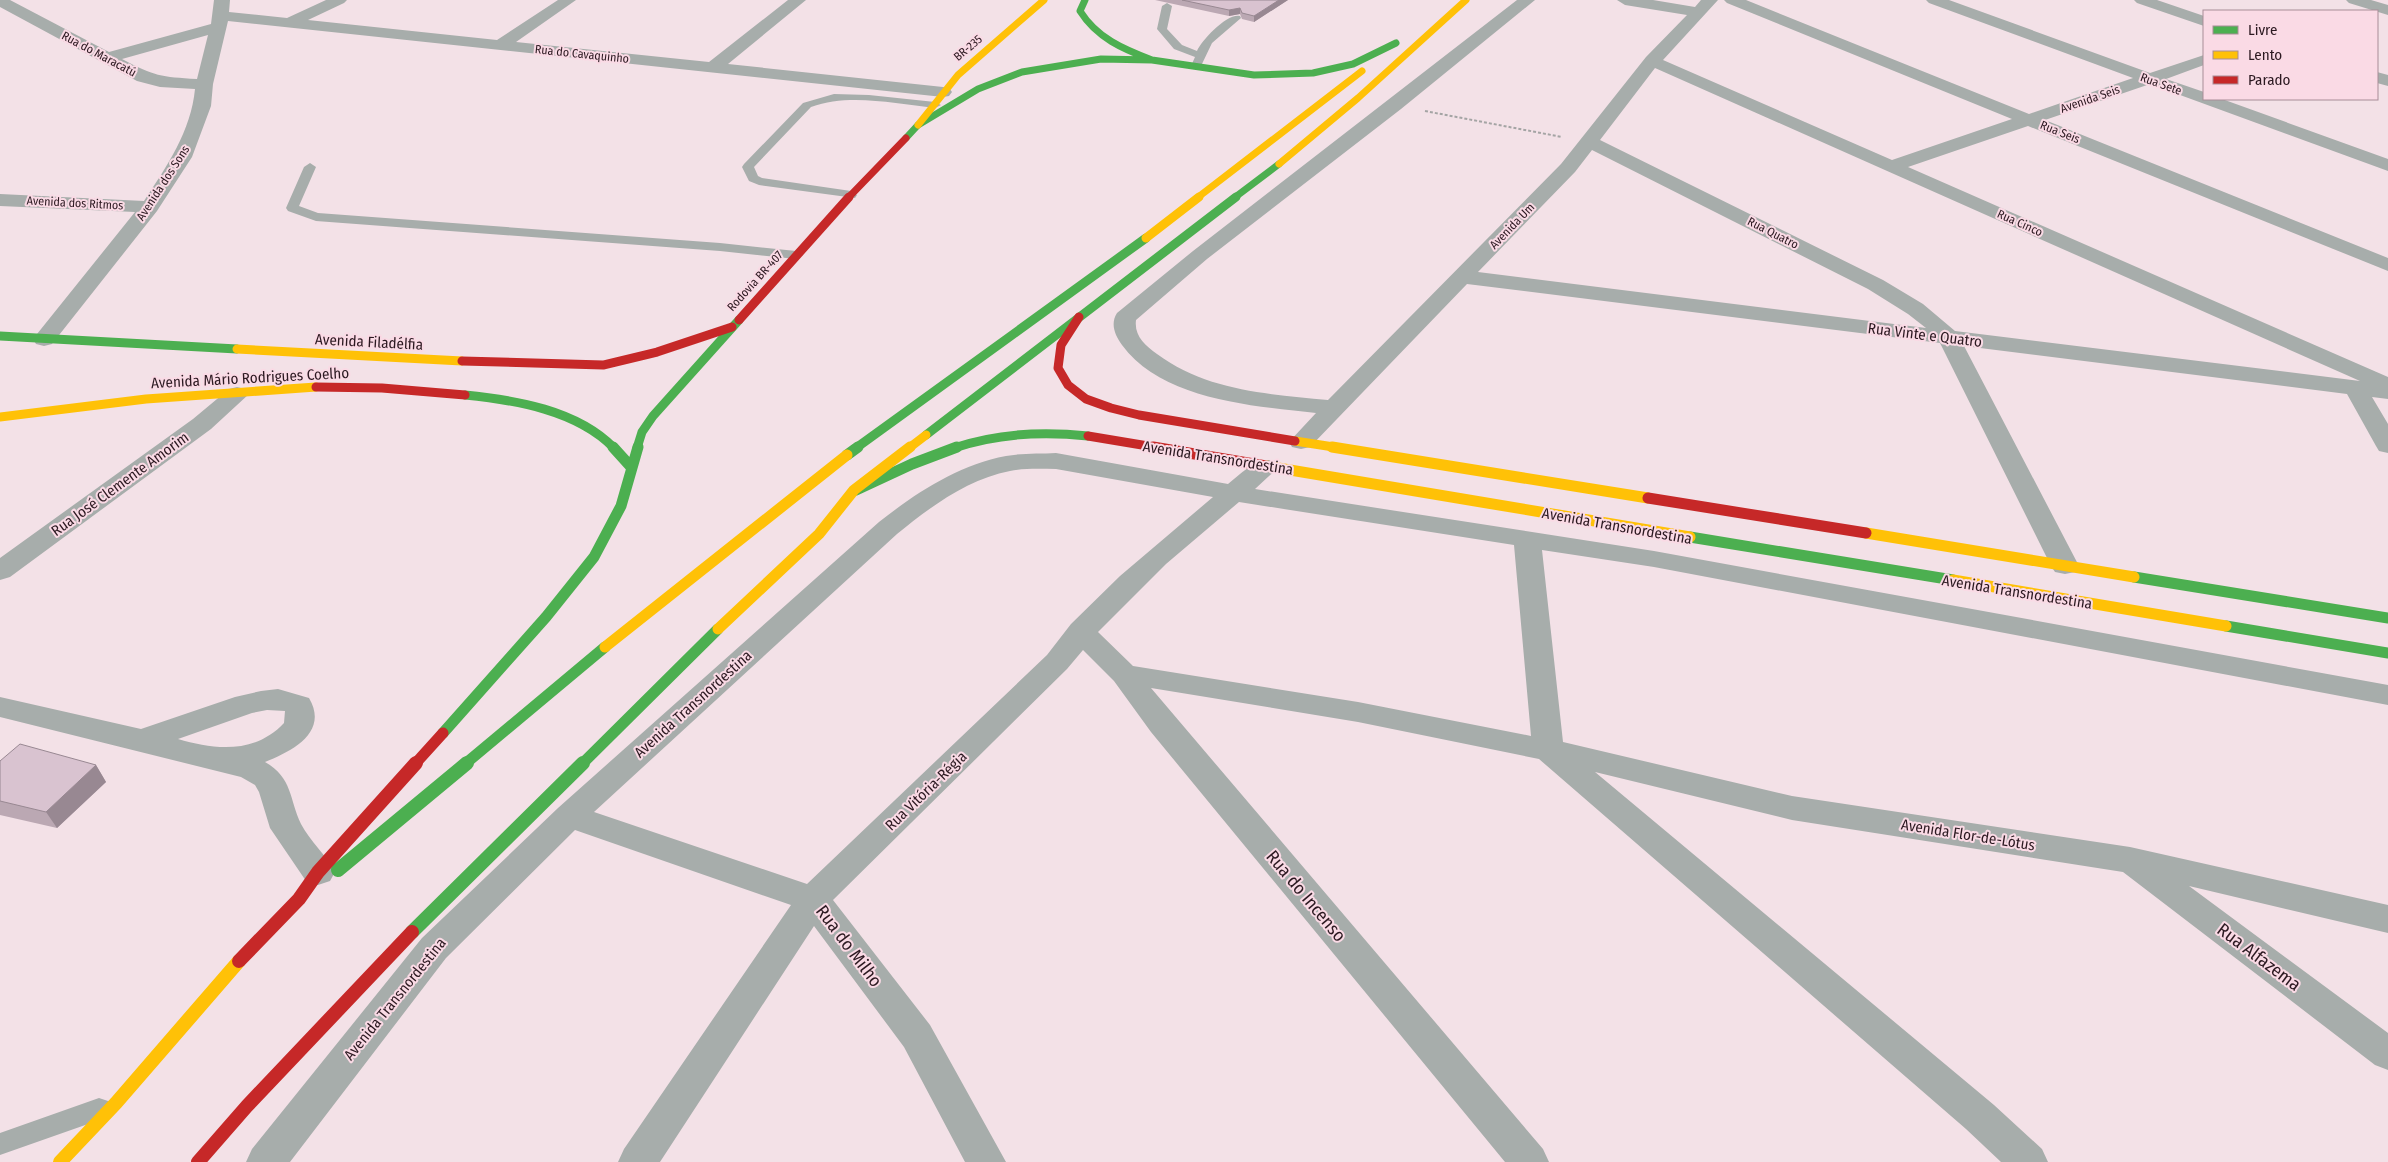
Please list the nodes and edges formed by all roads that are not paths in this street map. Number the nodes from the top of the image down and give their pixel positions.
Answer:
1 (339, 0) edge
2 (568, 0) edge
3 (798, 0) edge
4 (1044, 0) edge
5 (1085, 0) edge
6 (1466, 0) edge
7 (1527, 0) edge
8 (1625, 0) edge
9 (1732, 0) edge
10 (1934, 0) edge
11 (2142, 0) edge
12 (2354, 0) edge
13 (0, 1) edge
14 (2376, 2) edge
15 (1167, 6) dead end
16 (1704, 6) edge
17 (2353, 10) edge
18 (2388, 10) edge
19 (221, 14) edge
20 (1236, 18) edge
21 (2203, 20) edge
22 (289, 23) junction
23 (499, 46) junction
24 (1199, 55) junction
25 (106, 58) junction
26 (1152, 60) junction
27 (1652, 60) junction
28 (2203, 60) edge
29 (714, 67) junction
30 (1196, 67) junction
31 (2147, 80) junction
32 (204, 84) junction
33 (939, 98) junction
34 (2203, 100) edge
35 (2204, 100) edge
36 (2029, 120) junction
37 (918, 125) junction
38 (1590, 142) junction
39 (2388, 165) edge
40 (310, 166) dead end
41 (1892, 166) junction
42 (851, 195) junction
43 (0, 200) edge
44 (150, 207) junction
45 (1170, 247) junction
46 (796, 255) junction
47 (1200, 255) junction
48 (2388, 264) edge
49 (1463, 277) junction
50 (1078, 317) junction
51 (732, 327) junction
52 (0, 336) edge
53 (1948, 338) junction
54 (44, 339) junction
55 (2388, 386) edge
56 (2356, 389) junction
57 (2388, 392) edge
58 (237, 394) junction
59 (1334, 408) junction
60 (0, 417) edge
61 (1301, 442) junction
62 (2388, 446) edge
63 (1267, 466) junction
64 (632, 468) junction
65 (854, 490) junction
66 (1234, 493) junction
67 (1527, 538) junction
68 (2065, 566) junction
69 (0, 571) edge
70 (2388, 618) edge
71 (1082, 631) junction
72 (2388, 653) edge
73 (1124, 674) junction
74 (2388, 695) edge
75 (0, 707) edge
76 (141, 741) junction
77 (1548, 750) junction
78 (227, 761) junction
79 (569, 816) junction
80 (2130, 860) junction
81 (318, 872) junction
82 (299, 899) junction
83 (813, 899) junction
84 (2388, 919) edge
85 (2388, 1054) edge
86 (116, 1103) junction
87 (0, 1144) edge
88 (60, 1162) edge
89 (198, 1162) edge
90 (266, 1162) edge
91 (638, 1162) edge
92 (986, 1162) edge
93 (1528, 1162) edge
94 (2028, 1162) edge

1 - 22 street
2 - 23 street
3 - 29 street
4 - 33 main road, BR-235 / BR-235
5 - 26 main road
6 - 45 main road
7 - 47 street
8 - 16 street
9 - 36 street, Rua Seis
10 - 31 street, Rua Sete
11 - 21 street
12 - 14 street
13 - 25 street, Rua do Maracatú
14 - 17 street
14 - 18 street
15 - 24 lane
16 - 27 street, Avenida Um
19 - 22 street, Rua do Cavaquinho
19 - 25 street
19 - 32 street, Avenida dos Sons
20 - 24 lane
22 - 23 street, Rua do Cavaquinho
23 - 29 street, Rua do Cavaquinho
24 - 30 lane
25 - 32 street, Rua do Maracatú
26 - 30 main road
26 - 37 main road
27 - 38 street, Avenida Um
27 - 41 street, Rua Cinco
28 - 31 street, Avenida Seis
29 - 33 street, Rua do Cavaquinho
30 - 82 main road
31 - 34 street, Rua Sete
31 - 36 street, Avenida Seis
32 - 44 street, Avenida dos Sons
33 - 37 main road, BR-235 / BR-235
33 - 42 lane
35 - 39 street, Rua Sete
36 - 41 street, Avenida Seis
36 - 48 street, Rua Seis
37 - 42 main road, Rodovia BR-407
38 - 49 street, Avenida Um
38 - 53 street, Rua Quatro
40 - 46 lane
41 - 55 street, Rua Cinco
42 - 46 main road, Rodovia BR-407
43 - 44 street, Avenida dos Ritmos
44 - 54 street, Avenida dos Sons
45 - 47 street
45 - 50 main road
46 - 51 main road, Rodovia BR-407
47 - 59 street
49 - 53 street, Rua Vinte e Quatro
49 - 59 street, Avenida Um
50 - 61 main road, Avenida Transnordestina
50 - 65 main road
51 - 54 main road, Avenida Filadélfia
51 - 64 main road, Rodovia BR-407
52 - 54 main road, Avenida Filadélfia
53 - 56 street, Rua Vinte e Quatro
53 - 68 street, Rua Quatro
56 - 57 street, Rua Vinte e Quatro
56 - 62 street
58 - 60 main road, Avenida Mário Rodrigues Coelho
58 - 64 main road, Avenida Mário Rodrigues Coelho
58 - 69 street, Rua José Clemente Amorim
59 - 61 street, Avenida Um
61 - 68 main road, Avenida Transnordestina
63 - 65 main road, Avenida Transnordestina
63 - 66 street, Rua Vitória-Régia
63 - 72 main road, Avenida Transnordestina
64 - 81 main road, Rodovia BR-407
65 - 89 main road
66 - 67 street, Avenida Transnordestina
66 - 71 street, Rua Vitória-Régia
66 - 79 street, Avenida Transnordestina
67 - 74 street, Avenida Transnordestina
67 - 77 street
68 - 70 main road, Avenida Transnordestina
71 - 73 street, Rua do Incenso
71 - 83 street, Rua Vitória-Régia
73 - 77 street, Avenida Flor-de-Lótus
73 - 93 street, Rua do Incenso
75 - 76 street
76 - 78 street
76 - 78 street
77 - 80 street, Avenida Flor-de-Lótus
77 - 94 street
78 - 81 street
79 - 83 street, Rua do Milho
79 - 90 street, Avenida Transnordestina
80 - 84 street, Avenida Flor-de-Lótus
80 - 85 street, Rua Alfazema
81 - 82 main road, Rodovia BR-407
82 - 86 main road
83 - 91 street, Rua Vitória-Régia
83 - 92 street, Rua do Milho
86 - 87 lane
86 - 88 main road

